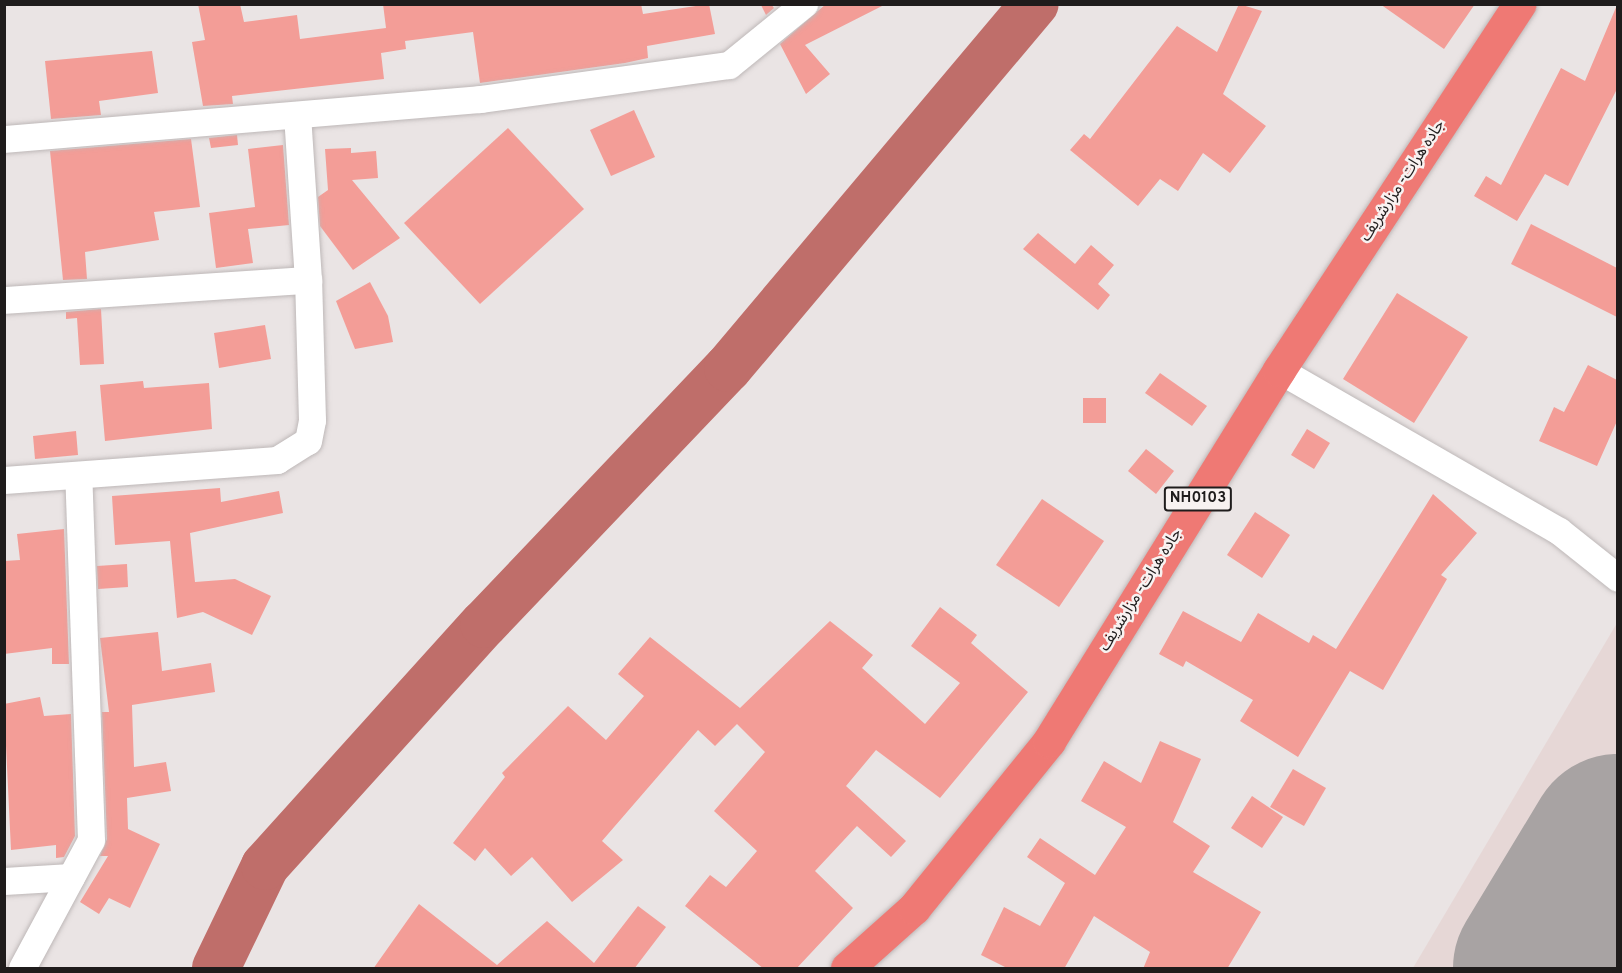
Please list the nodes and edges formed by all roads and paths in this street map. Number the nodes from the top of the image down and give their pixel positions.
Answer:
1 (804, 4) edge
2 (1519, 4) edge
3 (297, 116) junction
4 (4, 140) edge
5 (308, 280) junction
6 (4, 300) edge
7 (1279, 370) junction
8 (78, 475) junction
9 (4, 480) edge
10 (1617, 578) edge
11 (71, 878) junction
12 (4, 880) edge
13 (22, 969) edge
14 (847, 969) edge

1 - 3 street
2 - 7 highway, جاده هرات- مزارشریف / NH0103
3 - 4 street
3 - 5 street
5 - 6 street
5 - 8 street
7 - 10 street
7 - 14 highway, جاده هرات- مزارشریف / NH0103
8 - 9 street
8 - 11 street
11 - 12 street
11 - 13 street

